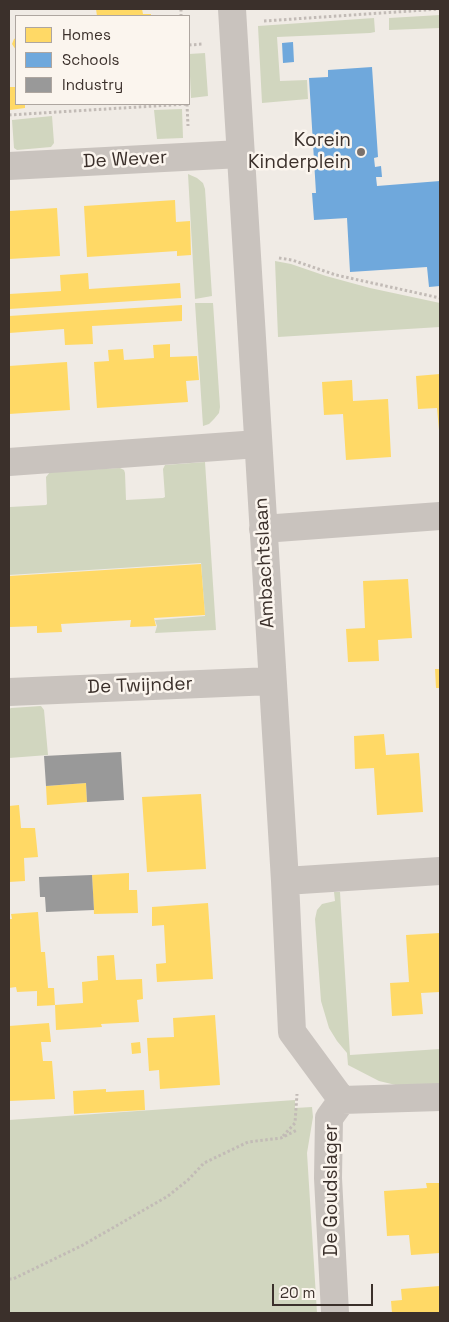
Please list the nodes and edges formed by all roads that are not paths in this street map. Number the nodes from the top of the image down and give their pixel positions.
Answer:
1 (233, 16) edge
2 (241, 154) junction
3 (9, 166) edge
4 (258, 444) junction
5 (9, 462) edge
6 (440, 516) edge
7 (263, 529) junction
8 (272, 681) junction
9 (9, 692) edge
10 (440, 871) edge
11 (285, 881) junction
12 (440, 1097) edge
13 (336, 1111) junction
14 (335, 1313) edge

1 - 2 street, Ambachtslaan
2 - 3 street, De Wever
2 - 4 street, Ambachtslaan
4 - 5 street
4 - 7 street, Ambachtslaan
6 - 7 street
7 - 8 street, Ambachtslaan
8 - 9 street, De Twijnder
8 - 11 street, Ambachtslaan
10 - 11 street
11 - 13 street, Ambachtslaan
12 - 13 street
13 - 14 street, De Goudslager

